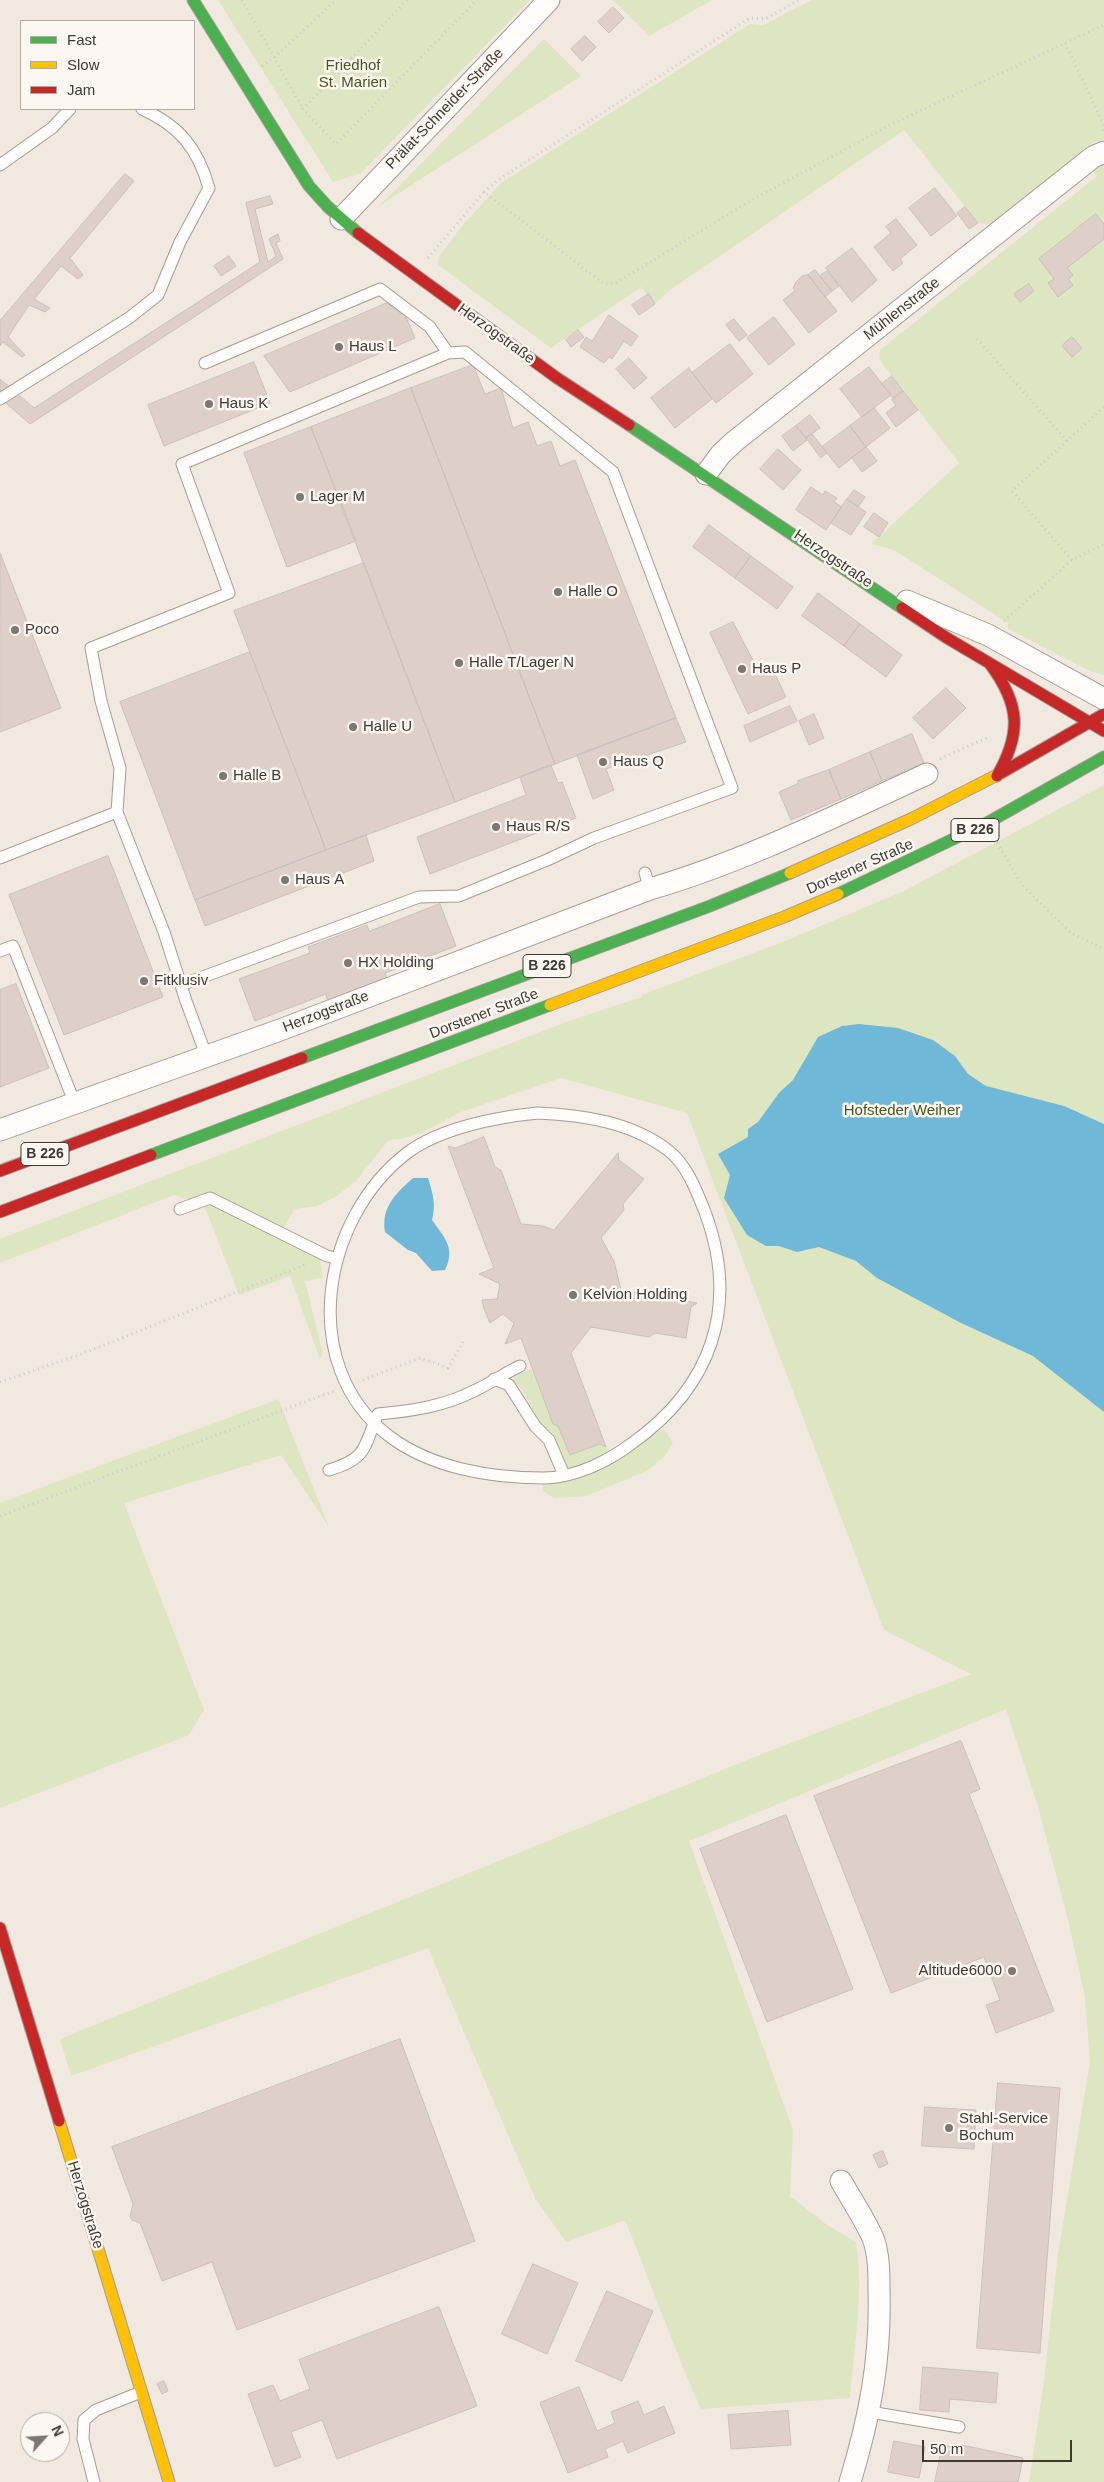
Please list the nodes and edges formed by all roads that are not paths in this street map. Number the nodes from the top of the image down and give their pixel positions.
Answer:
1 (193, 0) edge
2 (549, 0) edge
3 (69, 110) edge
4 (144, 110) edge
5 (1104, 152) edge
6 (0, 165) edge
7 (340, 219) junction
8 (448, 353) junction
9 (205, 363) dead end
10 (0, 399) edge
11 (706, 474) junction
12 (877, 589) junction
13 (990, 664) junction
14 (1104, 699) edge
15 (1104, 714) edge
16 (1090, 723) junction
17 (1104, 731) edge
18 (1104, 757) edge
19 (928, 774) road end
20 (997, 776) junction
21 (117, 812) junction
22 (0, 858) edge
23 (0, 951) edge
24 (181, 985) junction
25 (206, 1055) junction
26 (75, 1104) junction
27 (0, 1130) edge
28 (0, 1172) edge
29 (180, 1209) dead end
30 (0, 1212) edge
31 (332, 1257) junction
32 (520, 1366) dead end
33 (494, 1379) junction
34 (374, 1422) junction
35 (329, 1470) dead end
36 (564, 1474) junction
37 (0, 1928) edge
38 (841, 2181) dead end
39 (142, 2392) junction
40 (870, 2412) junction
41 (958, 2427) dead end
42 (94, 2482) edge
43 (169, 2482) edge
44 (850, 2482) edge

1 - 7 main road, Herzogstraße
2 - 7 street, Prälat-Schneider-Straße
3 - 6 lane
4 - 10 lane
5 - 11 street, Mühlenstraße
7 - 11 main road, Herzogstraße
8 - 9 lane
8 - 21 lane
8 - 24 lane
11 - 12 main road, Herzogstraße
12 - 13 main road, Herzogstraße
12 - 14 street, Herzogstraße
13 - 16 main road, Herzogstraße
13 - 20 main road
15 - 16 main road, Dorstener Straße / B 226
16 - 17 main road
16 - 20 main road, Dorstener Straße / B 226
18 - 30 main road, Dorstener Straße / B 226
19 - 25 street, Herzogstraße
20 - 28 main road, Dorstener Straße / B 226
21 - 22 lane
21 - 24 lane
23 - 26 lane
24 - 25 lane
25 - 26 street, Herzogstraße
26 - 27 street, Herzogstraße
29 - 31 lane
31 - 34 lane
31 - 36 lane
32 - 33 lane
33 - 34 lane
33 - 36 lane
34 - 35 lane
34 - 36 lane
37 - 39 main road, Herzogstraße
38 - 40 street
39 - 42 lane
39 - 43 main road, Herzogstraße
40 - 41 lane
40 - 44 street

